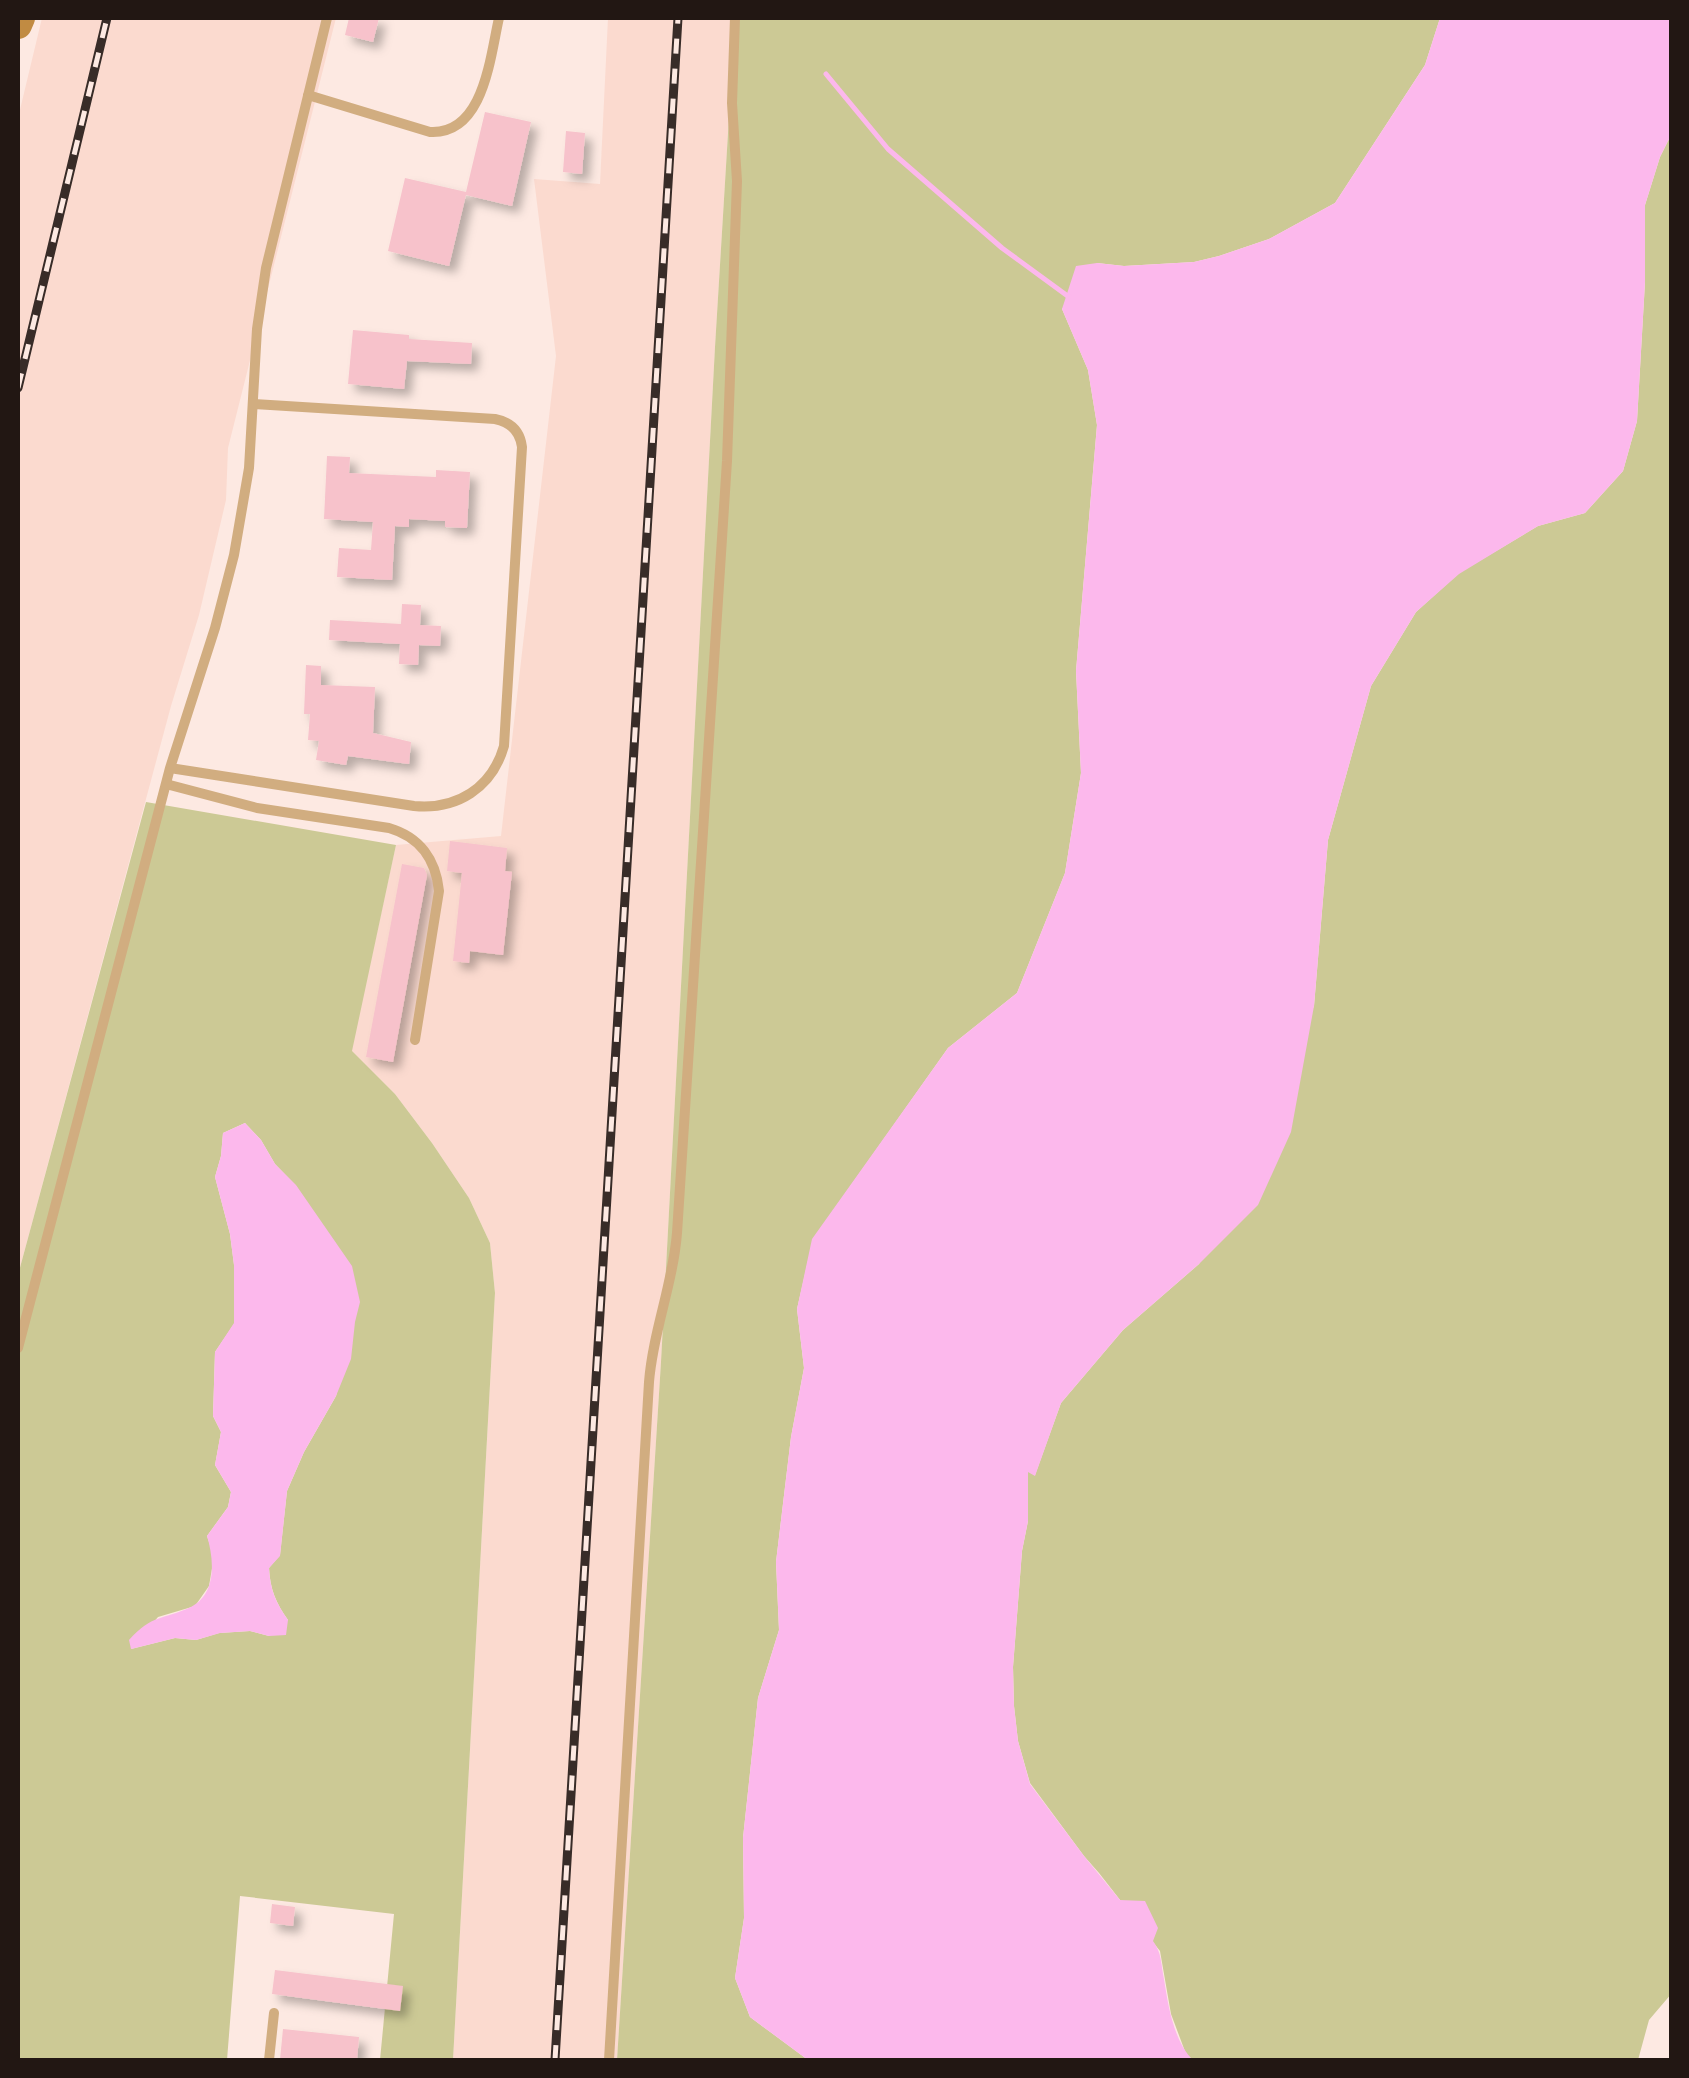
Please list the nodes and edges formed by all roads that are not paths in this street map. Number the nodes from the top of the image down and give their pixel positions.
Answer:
1 (21, 18) edge
2 (327, 18) edge
3 (499, 18) edge
4 (735, 18) edge
5 (18, 25) edge
6 (308, 94) junction
7 (254, 404) junction
8 (170, 768) junction
9 (166, 784) junction
10 (415, 1040) dead end
11 (18, 1348) edge
12 (274, 2013) dead end
13 (269, 2060) edge
14 (609, 2060) edge

1 - 5 street
2 - 6 lane
3 - 6 lane
4 - 14 lane
6 - 7 lane
7 - 8 lane
7 - 8 lane
8 - 9 lane
9 - 10 lane
9 - 11 lane
12 - 13 lane

